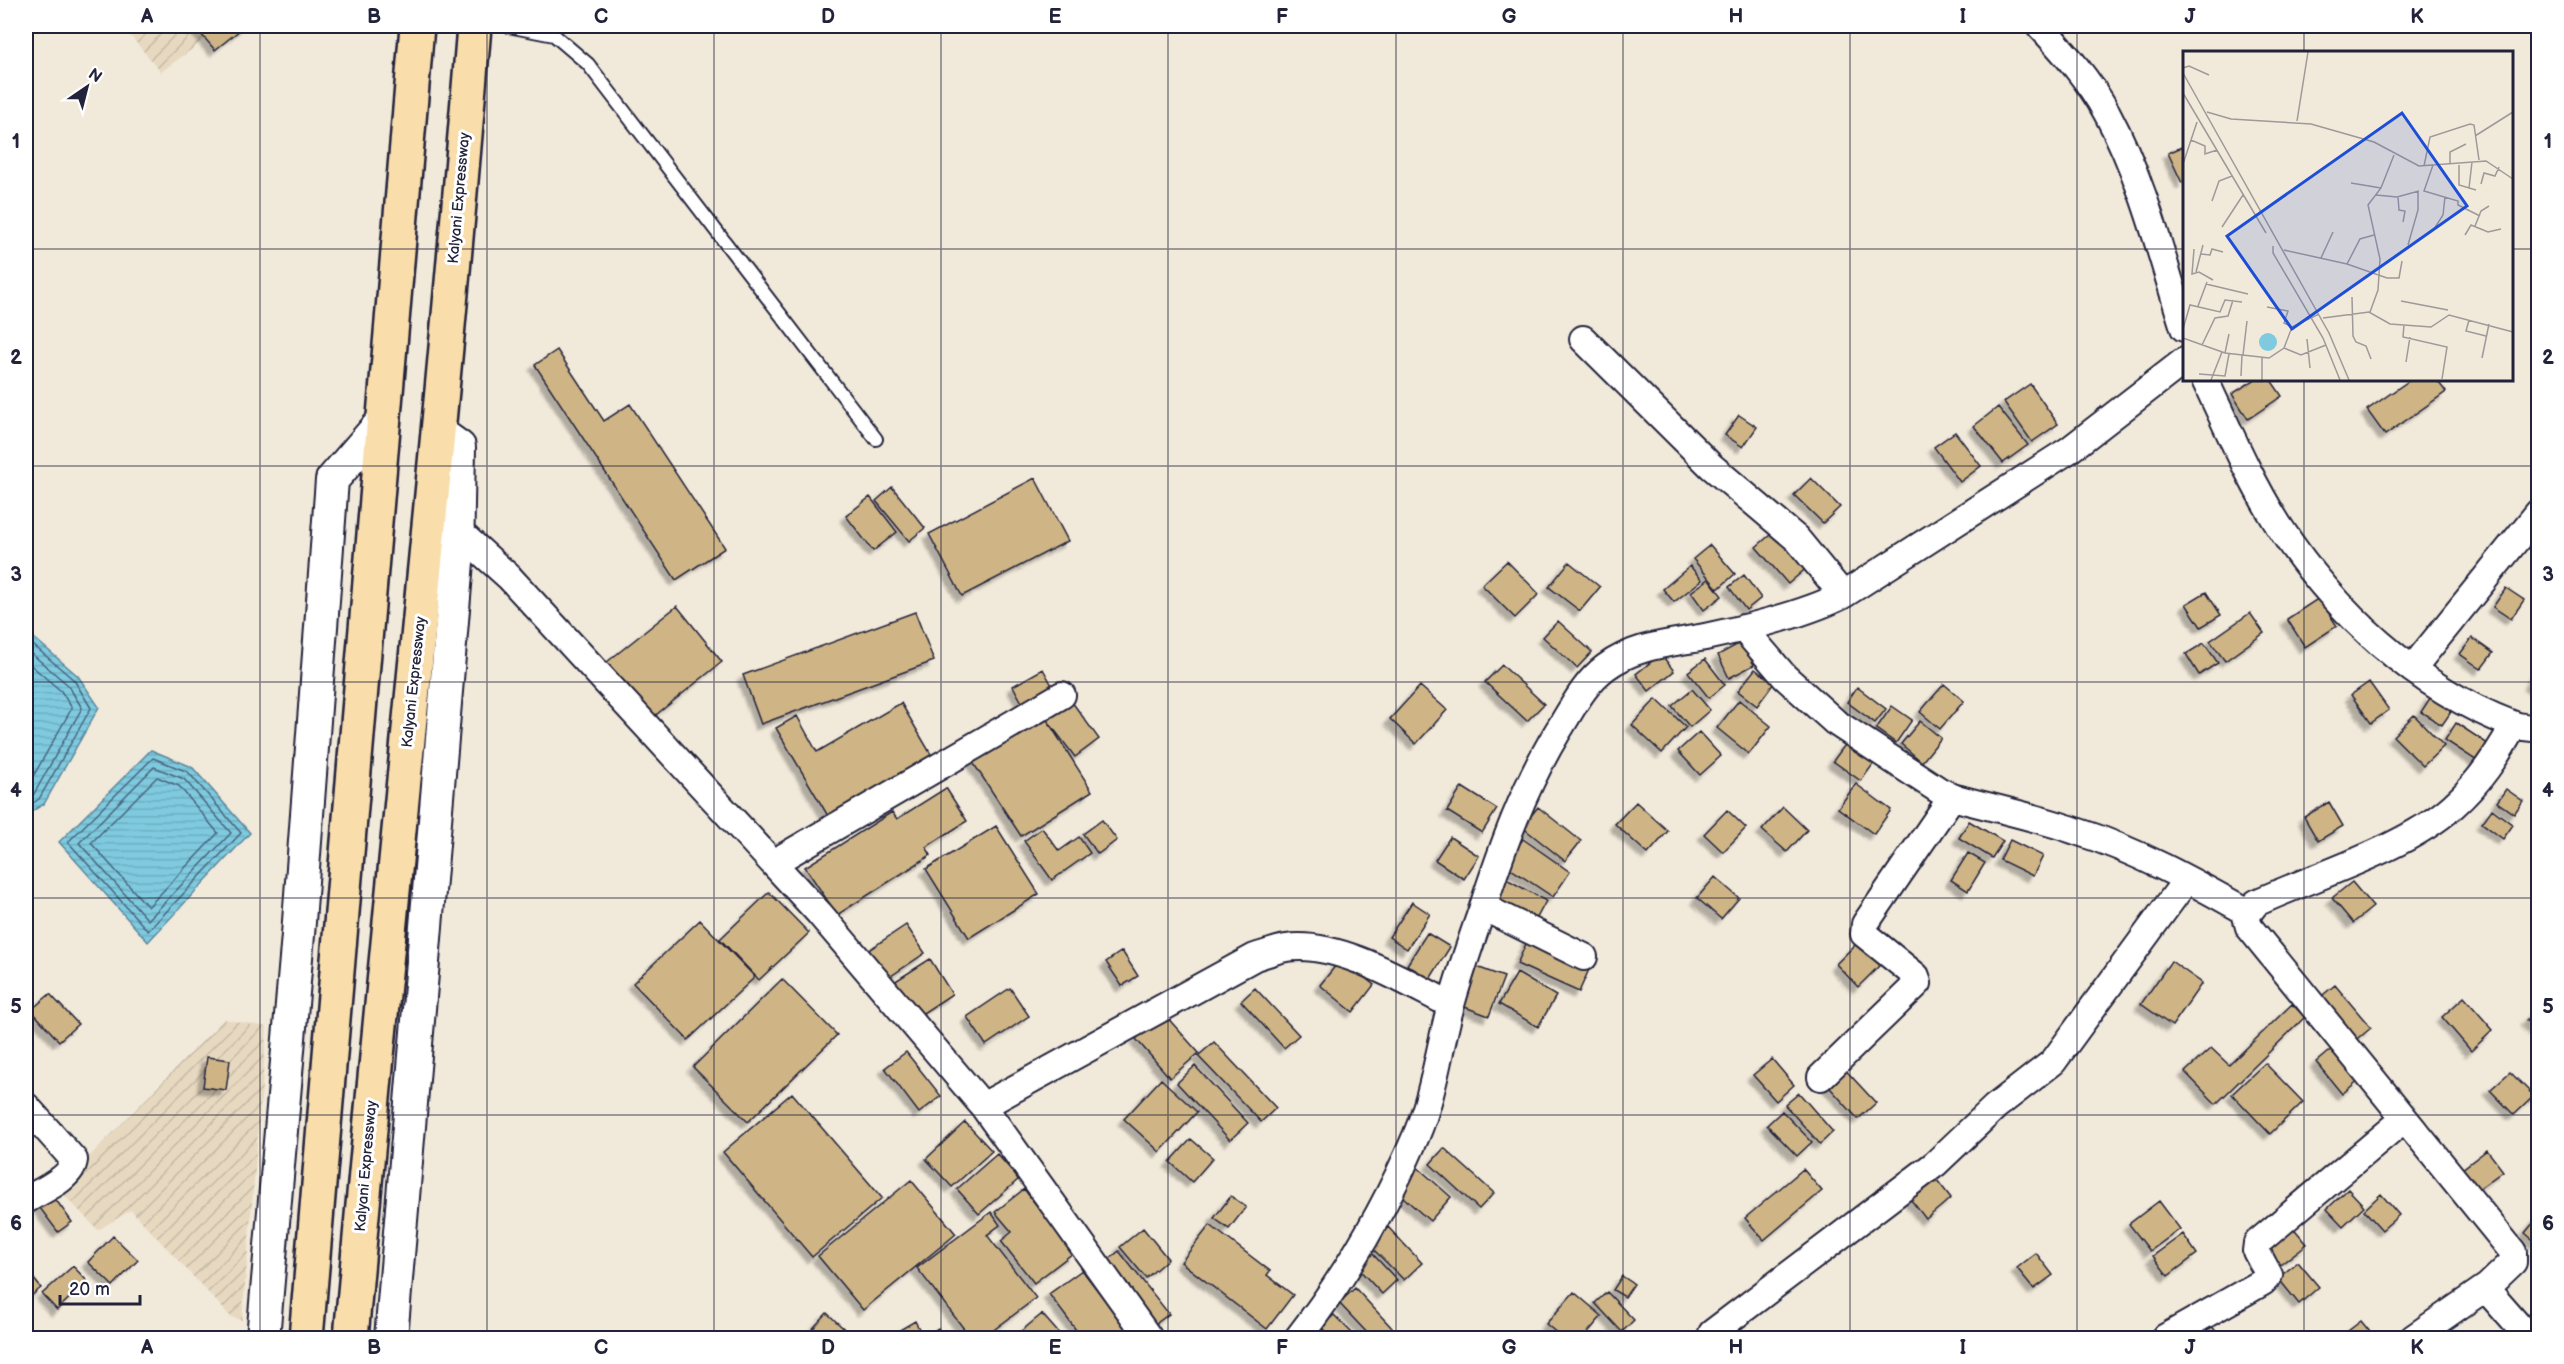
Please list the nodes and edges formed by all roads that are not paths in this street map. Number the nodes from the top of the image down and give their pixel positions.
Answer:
1 (417, 26) edge
2 (474, 26) edge
3 (508, 26) edge
4 (2040, 26) edge
5 (2183, 325) edge
6 (1583, 339) dead end
7 (2183, 362) edge
8 (2205, 381) edge
9 (383, 420) junction
10 (438, 432) junction
11 (876, 439) dead end
12 (2538, 513) edge
13 (457, 530) junction
14 (1843, 595) junction
15 (1743, 628) junction
16 (2412, 669) junction
17 (1062, 695) dead end
18 (2526, 727) edge
19 (1952, 797) junction
20 (773, 863) junction
21 (2187, 879) junction
22 (1483, 907) junction
23 (2247, 912) junction
24 (1584, 957) dead end
25 (1451, 1005) junction
26 (1821, 1077) dead end
27 (26, 1106) edge
28 (983, 1106) junction
29 (2404, 1119) junction
30 (26, 1200) edge
31 (2488, 1286) junction
32 (1712, 1333) dead end
33 (263, 1338) edge
34 (306, 1338) edge
35 (351, 1338) edge
36 (391, 1338) edge
37 (1149, 1338) edge
38 (1298, 1338) edge
39 (2164, 1338) edge
40 (2413, 1338) edge
41 (2529, 1338) edge

1 - 9 highway
2 - 10 highway, Kalyani Expressway
3 - 11 lane
4 - 5 street
6 - 14 street
7 - 14 street
8 - 16 street
9 - 33 street
9 - 34 highway
10 - 13 street
10 - 35 highway, Kalyani Expressway
12 - 16 street
13 - 20 street
13 - 36 street
14 - 15 street
15 - 19 street
15 - 22 street
16 - 18 street
17 - 20 street
18 - 23 street
19 - 21 street
19 - 26 street
20 - 28 street
21 - 23 street
21 - 32 street
22 - 24 street
22 - 25 street
23 - 29 street
25 - 28 street
25 - 38 street
27 - 30 street
28 - 37 street
29 - 31 street
29 - 39 street
31 - 40 street
31 - 41 street

